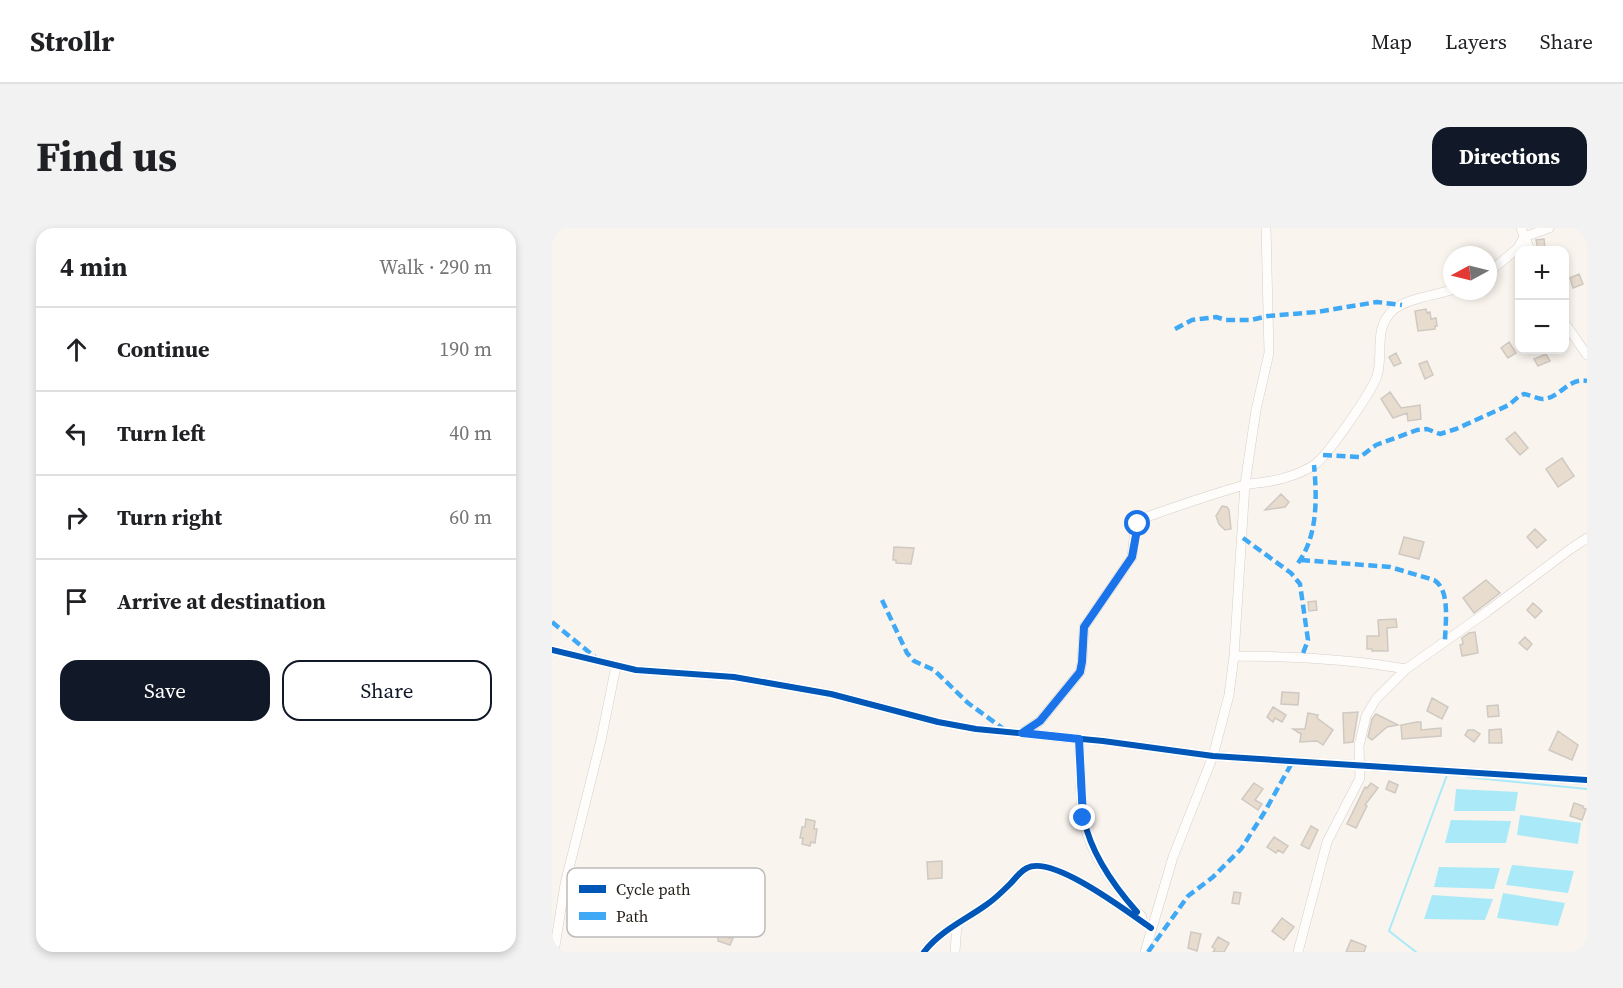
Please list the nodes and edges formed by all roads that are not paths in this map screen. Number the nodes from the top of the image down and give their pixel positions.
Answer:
1 (1266, 228) edge
2 (1549, 228) edge
3 (1522, 232) edge
4 (1528, 246) edge
5 (1497, 266) edge
6 (1443, 292) edge
7 (1569, 330) edge
8 (1580, 346) junction
9 (1587, 355) edge
10 (1587, 360) edge
11 (1245, 484) junction
12 (1587, 538) edge
13 (552, 650) edge
14 (1234, 656) junction
15 (616, 666) junction
16 (1406, 669) junction
17 (1022, 733) junction
18 (1079, 739) junction
19 (1214, 756) junction
20 (1360, 765) junction
21 (1587, 780) edge
22 (569, 868) edge
23 (567, 876) edge
24 (556, 915) edge
25 (957, 923) junction
26 (1151, 928) junction
27 (554, 952) edge
28 (924, 952) edge
29 (955, 952) edge
30 (1145, 952) edge
31 (1298, 952) edge

1 - 11 street
2 - 3 street
3 - 4 street
3 - 5 street
6 - 11 street
7 - 8 street
8 - 9 street
8 - 10 street
11 - 14 street
11 - 17 street
12 - 16 street
13 - 15 street
14 - 16 street
14 - 19 street
15 - 17 street
15 - 22 street
16 - 20 street
17 - 18 street
18 - 19 street
18 - 26 street
19 - 20 street
19 - 26 street
20 - 21 street
20 - 31 street
23 - 24 street
24 - 27 street
25 - 26 street
25 - 28 street
25 - 29 street
26 - 30 street

